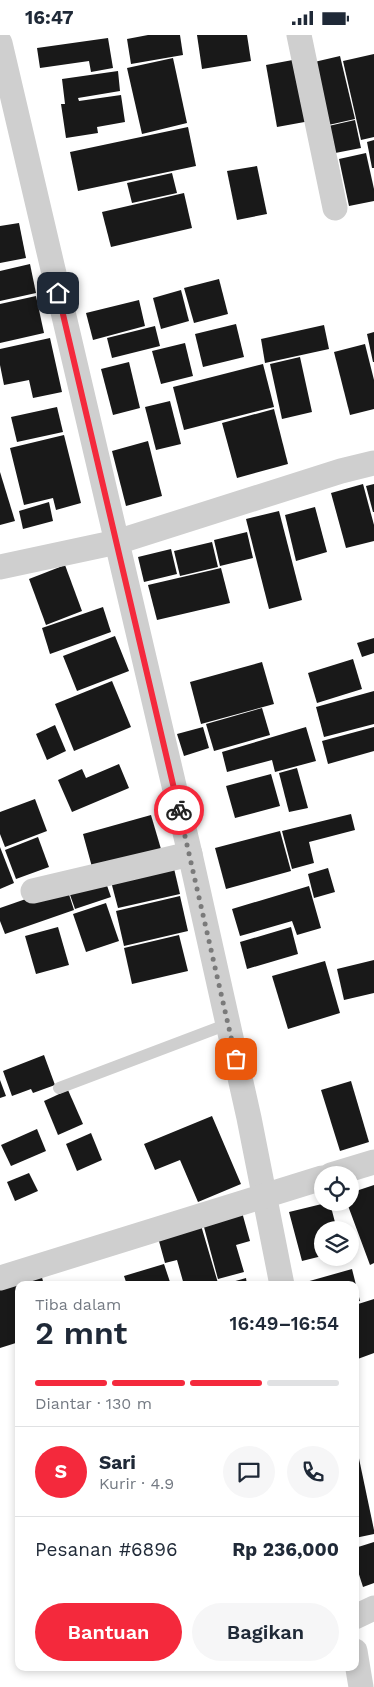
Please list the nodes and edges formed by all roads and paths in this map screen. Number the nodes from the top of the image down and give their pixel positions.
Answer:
1 (299, 35) edge
2 (0, 43) edge
3 (335, 208) dead end
4 (374, 463) edge
5 (117, 542) junction
6 (0, 567) edge
7 (190, 854) junction
8 (33, 891) dead end
9 (228, 1024) junction
10 (58, 1088) dead end
11 (374, 1162) edge
12 (359, 1167) edge
13 (314, 1179) edge
14 (264, 1195) junction
15 (0, 1278) edge
16 (281, 1281) edge
17 (374, 1608) edge
18 (359, 1615) edge
19 (358, 1671) edge
20 (361, 1687) edge

1 - 3 street
2 - 5 street
4 - 5 street
5 - 6 street
5 - 7 street
7 - 8 street
7 - 9 street
9 - 10 lane
9 - 14 street
11 - 12 street
13 - 14 street
14 - 15 street
14 - 16 street
17 - 18 street
19 - 20 street

